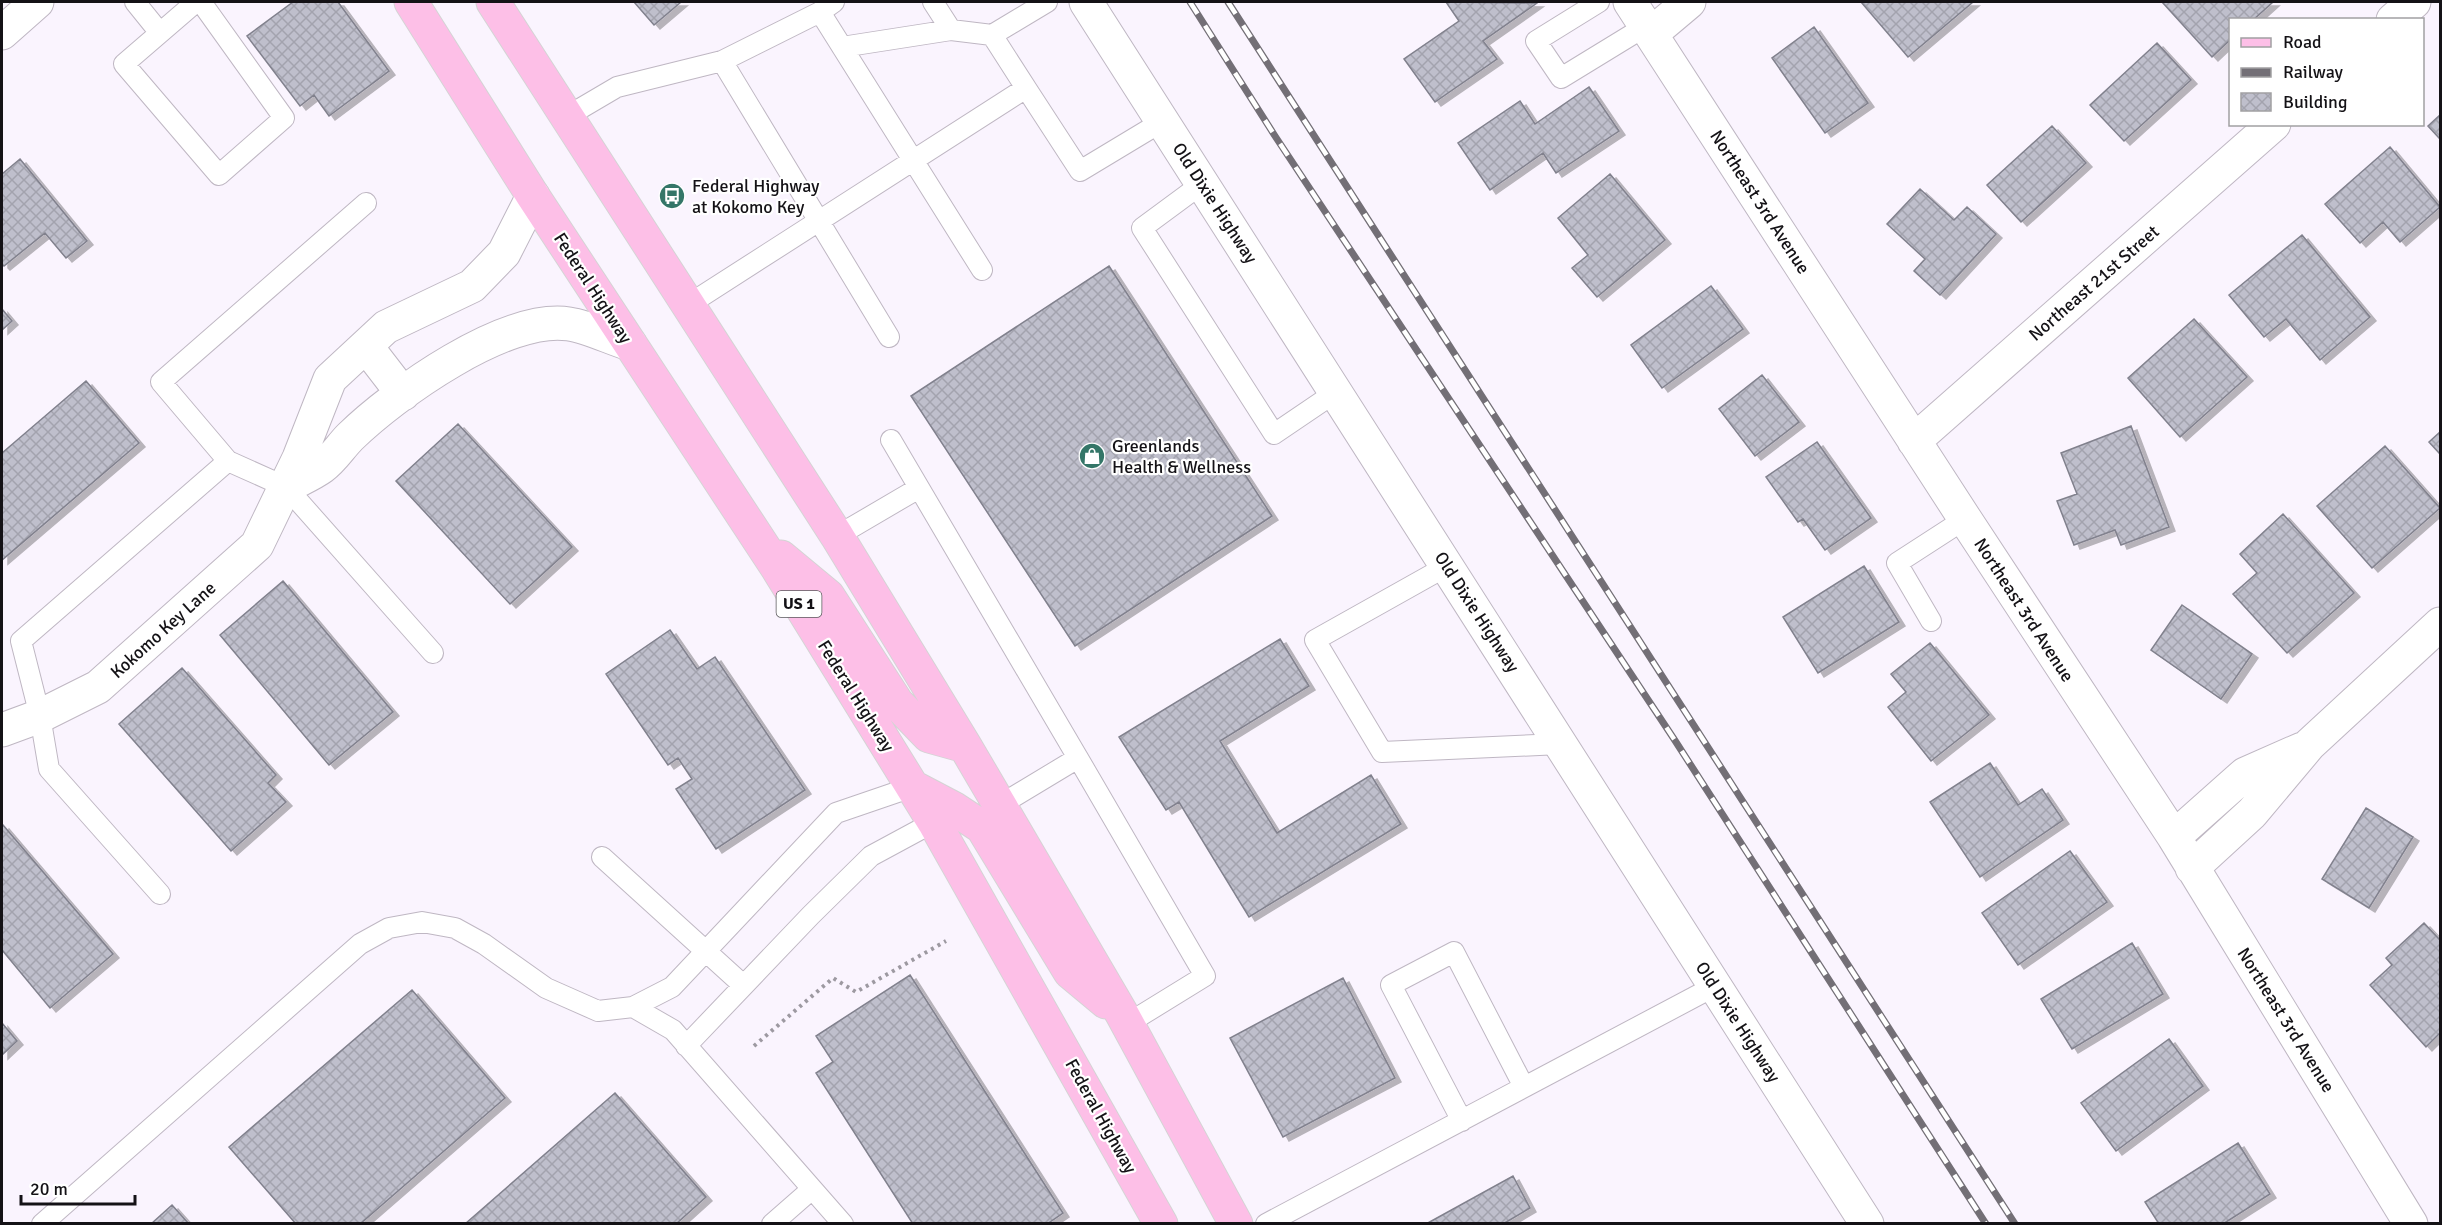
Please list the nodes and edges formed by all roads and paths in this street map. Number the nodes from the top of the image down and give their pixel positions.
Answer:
1 (37, 2) edge
2 (135, 2) edge
3 (196, 2) edge
4 (201, 2) edge
5 (411, 2) edge
6 (493, 2) edge
7 (933, 2) edge
8 (1047, 2) edge
9 (1086, 2) edge
10 (1599, 2) edge
11 (1689, 2) edge
12 (2414, 2) edge
13 (827, 7) edge
14 (2395, 18) edge
15 (1642, 21) edge
16 (951, 30) junction
17 (2, 33) edge
18 (160, 33) junction
19 (992, 35) junction
20 (842, 47) junction
21 (722, 61) junction
22 (1026, 88) junction
23 (566, 117) junction
24 (1163, 121) junction
25 (2272, 126) edge
26 (914, 160) junction
27 (1203, 183) junction
28 (533, 196) junction
29 (366, 203) dead end
30 (818, 222) junction
31 (982, 270) dead end
32 (688, 305) junction
33 (889, 337) dead end
34 (630, 344) junction
35 (366, 346) junction
36 (1336, 392) junction
37 (404, 394) junction
38 (891, 440) dead end
39 (1914, 441) junction
40 (228, 461) junction
41 (286, 487) junction
42 (919, 488) junction
43 (1965, 519) junction
44 (756, 536) junction
45 (837, 536) junction
46 (1447, 566) junction
47 (1931, 621) dead end
48 (2440, 624) edge
49 (433, 653) dead end
50 (40, 716) junction
51 (2, 730) edge
52 (1560, 744) junction
53 (2309, 745) junction
54 (965, 746) junction
55 (1078, 758) junction
56 (912, 787) junction
57 (1000, 805) junction
58 (934, 822) junction
59 (2174, 837) junction
60 (602, 857) dead end
61 (2192, 868) junction
62 (160, 894) dead end
63 (946, 941) dead end
64 (707, 951) junction
65 (743, 985) junction
66 (1715, 986) junction
67 (633, 1007) junction
68 (1124, 1019) junction
69 (686, 1046) junction
70 (754, 1046) dead end
71 (1524, 1087) junction
72 (1462, 1120) junction
73 (812, 1189) junction
74 (42, 1224) edge
75 (772, 1224) edge
76 (843, 1224) edge
77 (1161, 1224) edge
78 (1236, 1224) edge
79 (1266, 1224) edge
80 (1866, 1224) edge
81 (2411, 1224) edge

1 - 17 street
2 - 18 lane
3 - 18 lane
4 - 18 lane
5 - 28 main road, Federal Highway / US 1
6 - 23 main road
7 - 16 lane
8 - 19 lane
9 - 24 street, Old Dixie Highway
10 - 15 lane
11 - 15 street
12 - 14 street
13 - 20 lane
13 - 21 lane
15 - 39 street, Northeast 3rd Avenue
16 - 19 lane
16 - 20 lane
19 - 22 lane
20 - 26 lane
21 - 23 lane
21 - 30 lane
22 - 24 lane
22 - 26 lane
23 - 32 main road
24 - 27 street, Old Dixie Highway
25 - 39 street, Northeast 21st Street
26 - 30 lane
26 - 31 lane
27 - 36 street, Old Dixie Highway
27 - 36 lane
28 - 34 main road, Federal Highway / US 1
28 - 35 street, Kokomo Key Lane
29 - 40 lane
30 - 32 lane
30 - 33 lane
32 - 45 main road
34 - 37 street
34 - 44 main road, Federal Highway / US 1
35 - 37 street
35 - 41 street, Kokomo Key Lane
36 - 46 street, Old Dixie Highway
37 - 41 street
38 - 42 lane
39 - 43 street, Northeast 3rd Avenue
40 - 41 lane
40 - 50 lane
41 - 49 lane
41 - 50 street, Kokomo Key Lane
42 - 45 lane
42 - 55 lane
43 - 47 lane
43 - 59 street, Northeast 3rd Avenue
44 - 54 main road
44 - 56 main road, Federal Highway / US 1
45 - 54 main road
46 - 52 street, Old Dixie Highway
46 - 52 lane
48 - 53 street
50 - 51 street, Kokomo Key Lane
50 - 62 lane
52 - 66 street, Old Dixie Highway
53 - 59 street
53 - 61 street
54 - 57 main road
55 - 57 lane
55 - 68 lane
56 - 58 main road, Federal Highway / US 1
56 - 64 lane
56 - 68 main road
57 - 68 main road
58 - 65 lane
58 - 77 main road, Federal Highway / US 1
59 - 61 street, Northeast 3rd Avenue
60 - 64 lane
61 - 81 street, Northeast 3rd Avenue
63 - 70 path
64 - 65 lane
64 - 67 lane
65 - 69 lane
66 - 71 lane
66 - 80 street, Old Dixie Highway
67 - 69 lane
67 - 74 lane
68 - 78 main road
69 - 73 lane
71 - 72 lane
71 - 72 lane
72 - 79 lane
73 - 75 lane
73 - 76 lane

